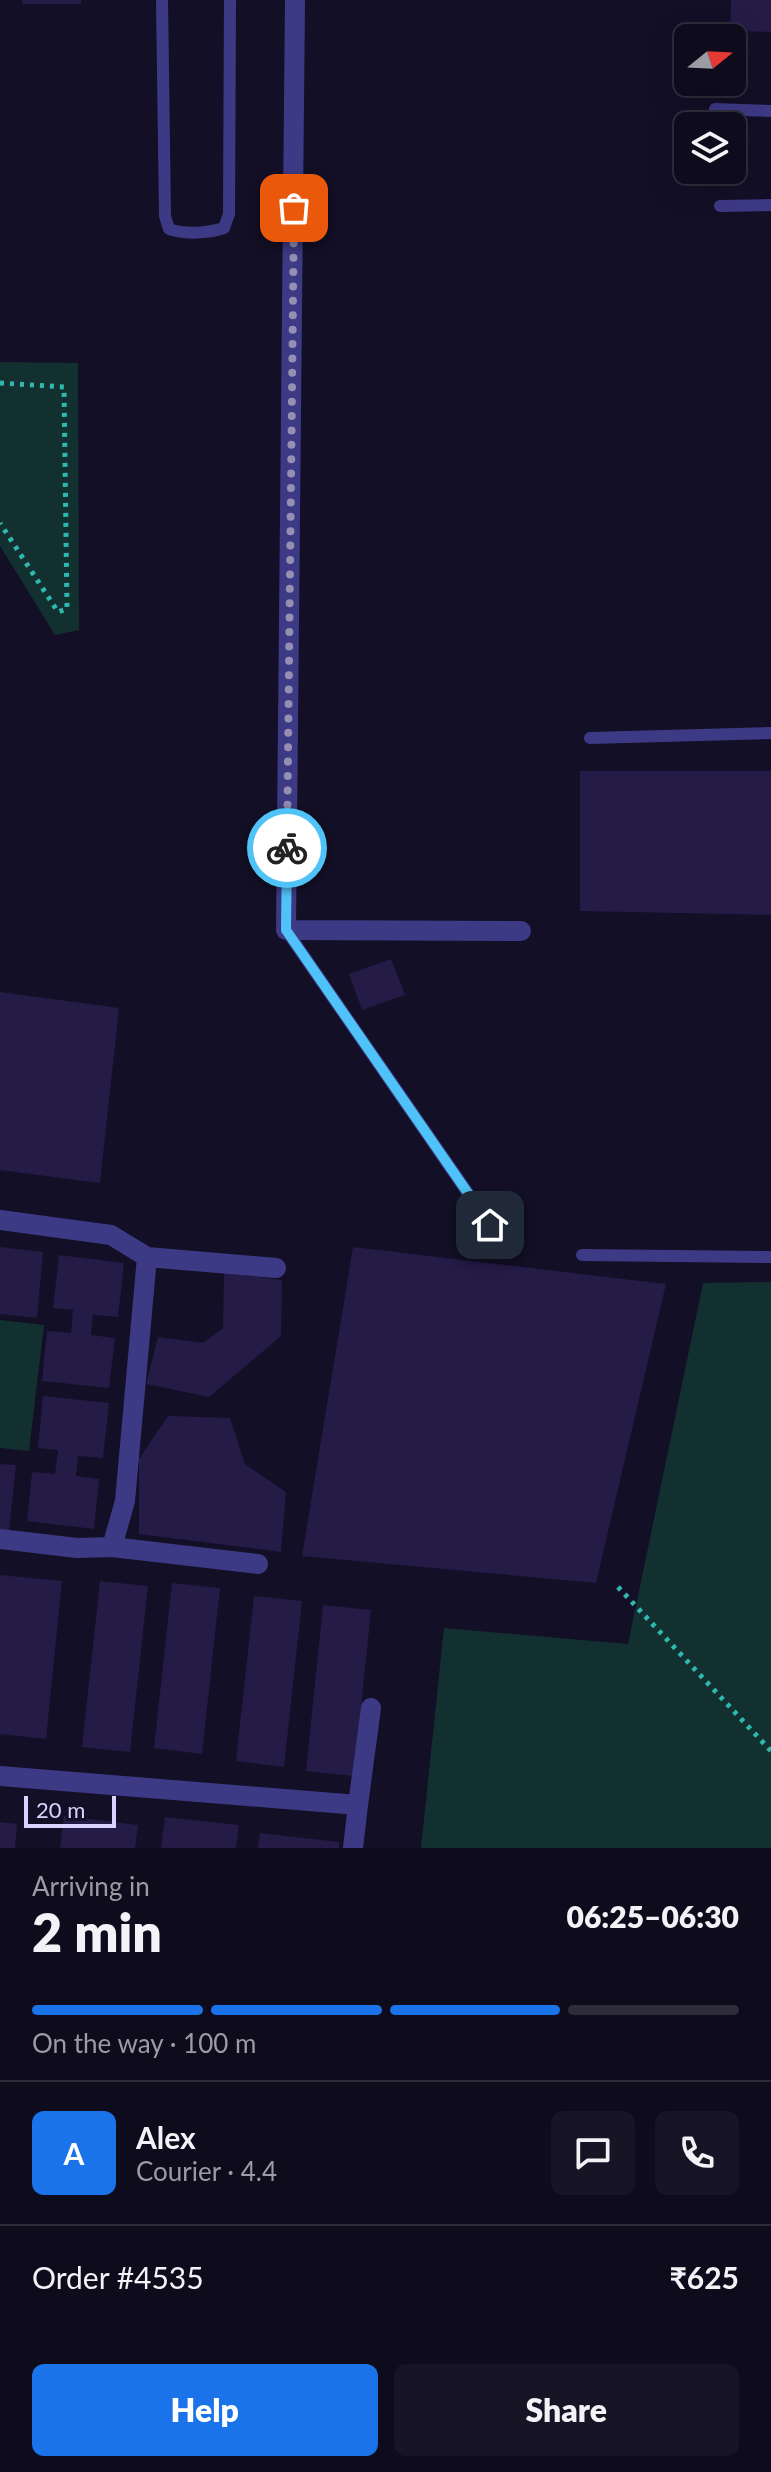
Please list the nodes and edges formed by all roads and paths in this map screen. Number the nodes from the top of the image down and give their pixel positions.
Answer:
1 (162, 0) edge
2 (230, 0) edge
3 (295, 0) edge
4 (715, 109) dead end
5 (771, 111) edge
6 (771, 205) edge
7 (720, 206) dead end
8 (0, 383) edge
9 (0, 523) edge
10 (771, 733) edge
11 (590, 738) dead end
12 (286, 930) junction
13 (521, 931) dead end
14 (0, 1220) edge
15 (490, 1225) dead end
16 (582, 1255) dead end
17 (147, 1257) junction
18 (771, 1257) edge
19 (276, 1268) dead end
20 (0, 1539) edge
21 (112, 1547) junction
22 (258, 1564) dead end
23 (618, 1587) dead end
24 (371, 1708) dead end
25 (771, 1751) edge
26 (0, 1776) edge
27 (358, 1805) junction
28 (353, 1848) edge

1 - 2 lane
3 - 12 street
4 - 5 lane
6 - 7 lane
8 - 9 path
10 - 11 lane
12 - 13 street
12 - 15 lane
14 - 17 street
16 - 18 lane
17 - 19 street
17 - 21 street
20 - 21 street
21 - 22 street
23 - 25 path
24 - 27 street
26 - 27 street
27 - 28 street

